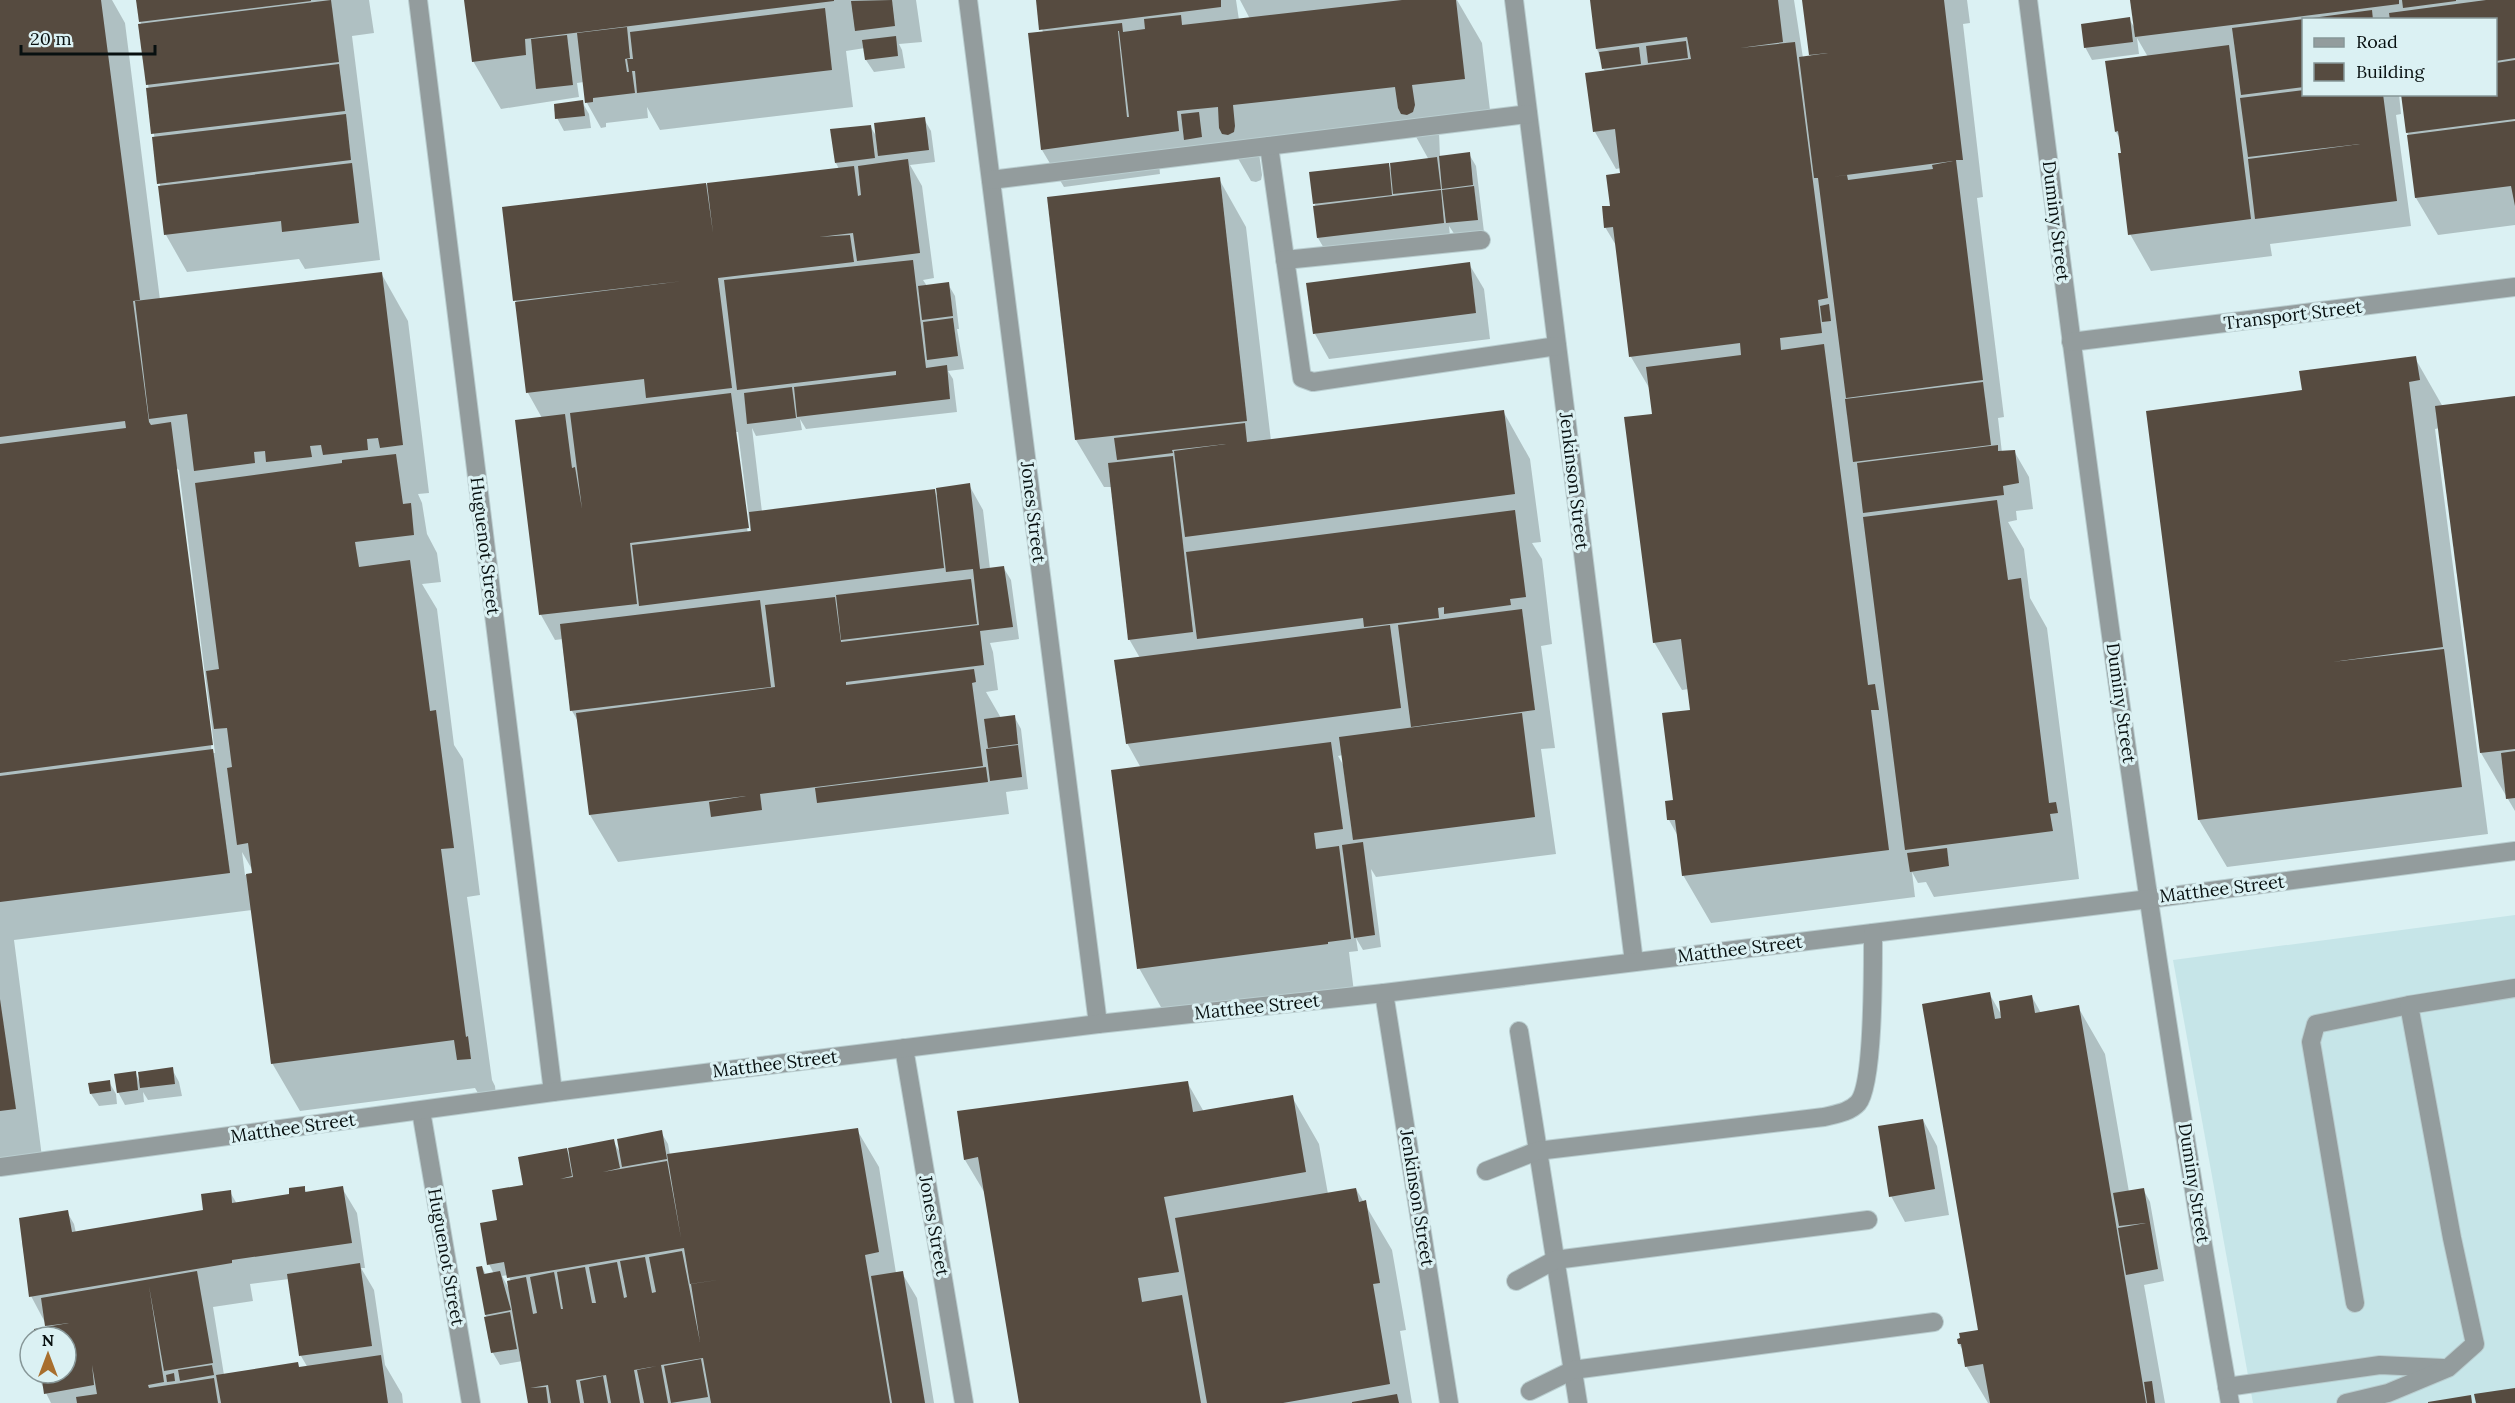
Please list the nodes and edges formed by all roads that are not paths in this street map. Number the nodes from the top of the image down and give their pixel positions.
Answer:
1 (418, 0) edge
2 (968, 0) edge
3 (1514, 0) edge
4 (2028, 0) edge
5 (1528, 114) junction
6 (1269, 146) junction
7 (991, 180) junction
8 (1481, 240) dead end
9 (1285, 260) junction
10 (2515, 287) edge
11 (2071, 342) junction
12 (1557, 346) junction
13 (2515, 851) edge
14 (2149, 899) junction
15 (1873, 933) junction
16 (1634, 962) junction
17 (2515, 988) edge
18 (1384, 993) junction
19 (2409, 1005) junction
20 (1098, 1024) junction
21 (1519, 1031) dead end
22 (904, 1048) junction
23 (553, 1092) junction
24 (421, 1111) junction
25 (1537, 1151) junction
26 (0, 1167) edge
27 (1486, 1171) dead end
28 (1868, 1220) dead end
29 (1555, 1260) junction
30 (1516, 1281) dead end
31 (2355, 1303) dead end
32 (1934, 1322) dead end
33 (2448, 1368) junction
34 (1573, 1370) junction
35 (1530, 1391) dead end
36 (2229, 1395) edge
37 (471, 1403) edge
38 (963, 1403) edge
39 (1449, 1403) edge
40 (1578, 1403) edge
41 (2346, 1403) edge

1 - 23 street, Huguenot Street
2 - 7 street, Jones Street
3 - 5 street, Jenkinson Street
4 - 11 street, Duminy Street
5 - 6 street
5 - 12 street, Jenkinson Street
6 - 7 street
6 - 9 street
7 - 20 street, Jones Street
8 - 9 street
9 - 12 street
10 - 11 street, Transport Street
11 - 14 street, Duminy Street
12 - 16 street, Jenkinson Street
13 - 14 street, Matthee Street
14 - 15 street, Matthee Street
14 - 36 street, Duminy Street
15 - 16 street, Matthee Street
15 - 25 street
16 - 18 street, Matthee Street
17 - 19 street
18 - 20 street, Matthee Street
18 - 39 street, Jenkinson Street
19 - 31 street
19 - 33 street
20 - 22 street, Matthee Street
21 - 25 street
22 - 23 street, Matthee Street
22 - 38 street, Jones Street
23 - 24 street, Matthee Street
24 - 26 street, Matthee Street
24 - 37 street, Huguenot Street
25 - 27 street
25 - 29 street
28 - 29 street
29 - 30 street
29 - 34 street
32 - 34 street
33 - 36 street
33 - 41 street
34 - 35 street
34 - 40 street

